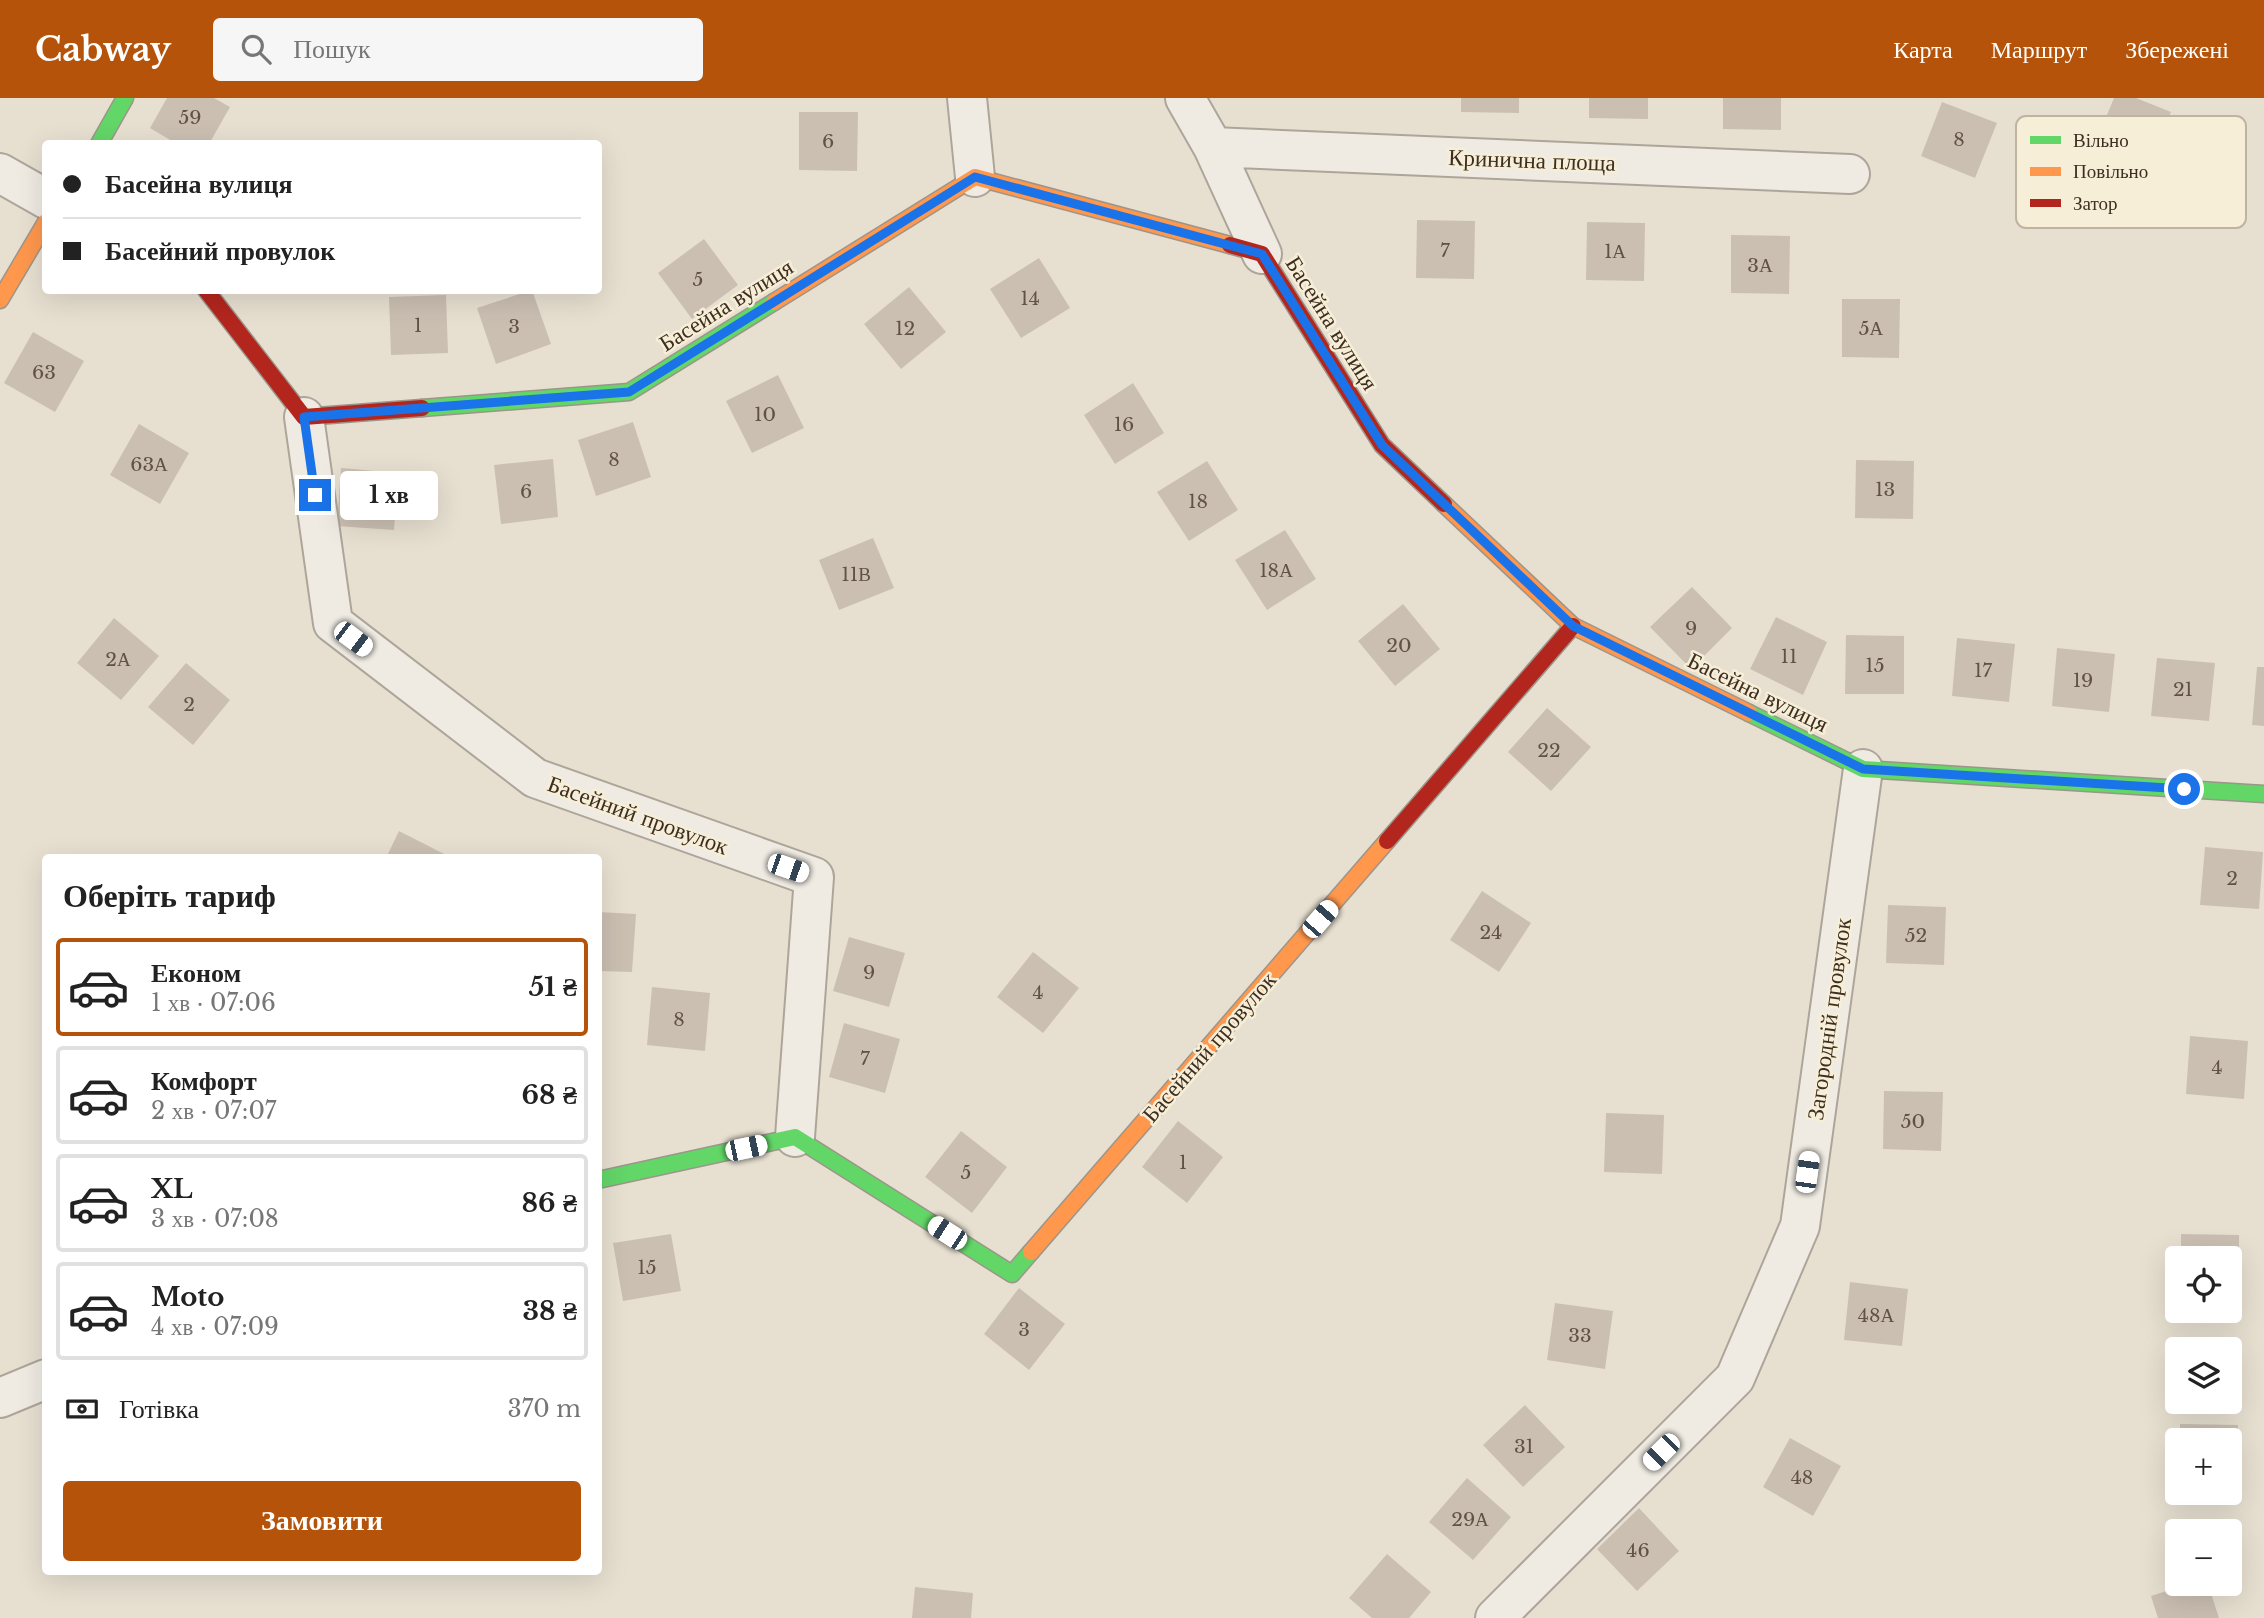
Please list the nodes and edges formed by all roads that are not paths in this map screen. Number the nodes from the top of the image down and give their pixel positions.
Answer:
1 (125, 98) edge
2 (967, 98) edge
3 (1185, 98) edge
4 (101, 140) edge
5 (1213, 147) junction
6 (0, 173) edge
7 (1850, 174) dead end
8 (975, 177) junction
9 (42, 198) edge
10 (42, 229) edge
11 (1262, 254) junction
12 (209, 294) edge
13 (0, 300) edge
14 (304, 417) junction
15 (1573, 626) junction
16 (1863, 769) junction
17 (2264, 794) edge
18 (795, 1137) junction
19 (602, 1179) edge
20 (42, 1381) edge
21 (0, 1398) edge
22 (1494, 1618) edge

1 - 4 street
2 - 8 street
3 - 5 street
5 - 7 street, Кринична площа
5 - 11 street
6 - 9 street
8 - 11 street, Басейна вулиця
8 - 14 street, Басейна вулиця
10 - 13 street
11 - 15 street, Басейна вулиця
12 - 14 street
14 - 18 street, Басейний провулок
15 - 16 street, Басейна вулиця
15 - 18 street, Басейний провулок
16 - 17 street, Басейна вулиця
16 - 22 street, Загородній провулок
18 - 19 street
20 - 21 street

